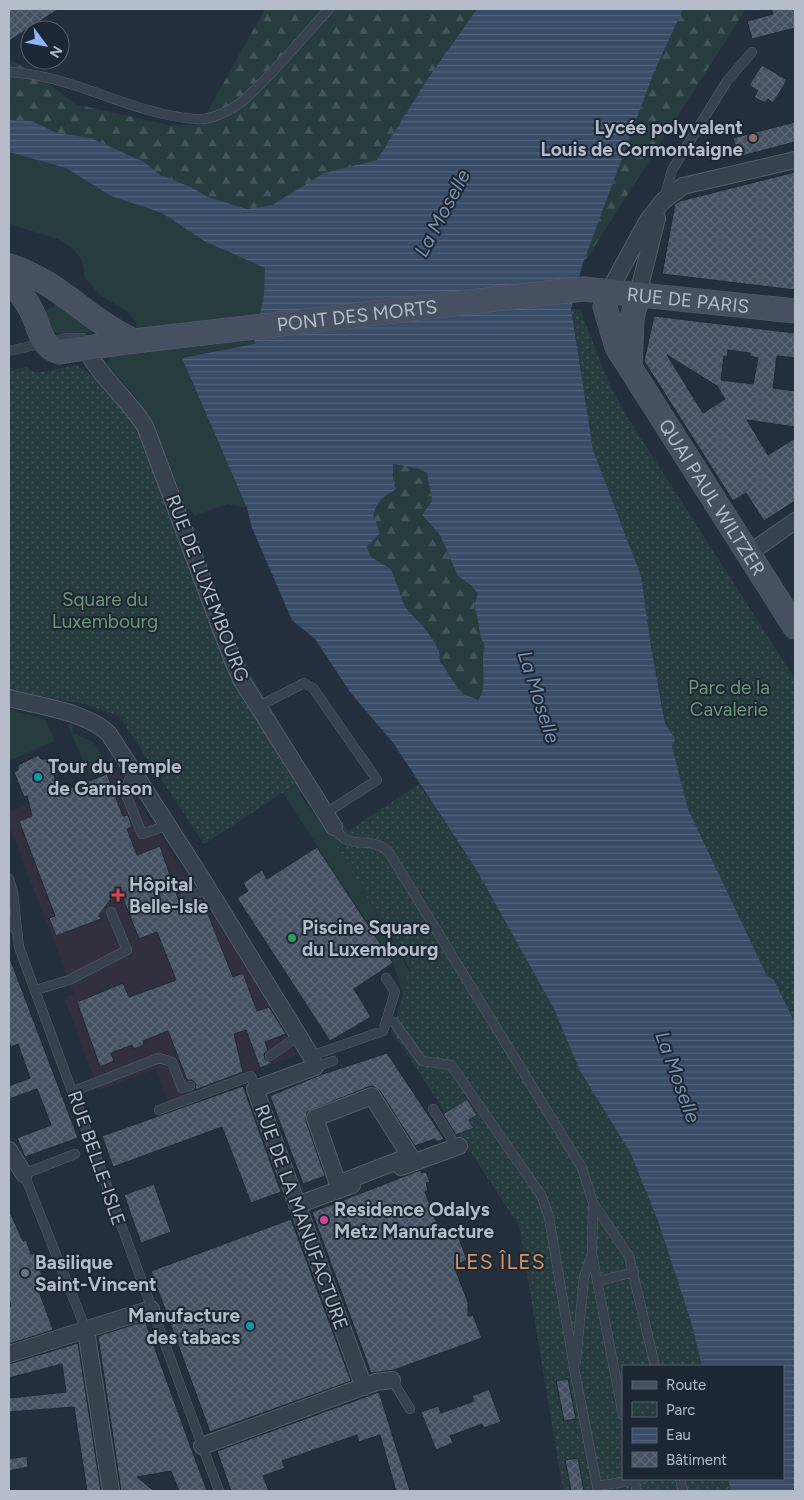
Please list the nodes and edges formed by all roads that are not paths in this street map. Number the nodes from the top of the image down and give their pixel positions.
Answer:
1 (329, 9) edge
2 (752, 52) dead end
3 (9, 72) edge
4 (795, 160) edge
5 (663, 201) junction
6 (9, 266) edge
7 (9, 278) edge
8 (580, 289) joint
9 (60, 291) junction
10 (609, 291) junction
11 (638, 294) junction
12 (795, 311) edge
13 (34, 316) junction
14 (134, 341) junction
15 (44, 343) junction
16 (86, 348) junction
17 (9, 350) edge
18 (630, 368) junction
19 (795, 521) edge
20 (748, 554) junction
21 (795, 627) edge
22 (9, 698) edge
23 (259, 706) junction
24 (132, 770) junction
25 (330, 820) junction
26 (168, 826) junction
27 (9, 879) edge
28 (209, 889) junction
29 (185, 898) dead end
30 (111, 912) dead end
31 (9, 920) edge
32 (19, 934) junction
33 (386, 978) dead end
34 (36, 990) junction
35 (386, 1020) junction
36 (299, 1035) junction
37 (270, 1056) dead end
38 (313, 1061) junction
39 (333, 1061) dead end
40 (190, 1086) dead end
41 (255, 1089) junction
42 (74, 1091) junction
43 (433, 1109) dead end
44 (159, 1110) dead end
45 (456, 1147) joint
46 (9, 1150) edge
47 (75, 1154) dead end
48 (410, 1156) joint
49 (24, 1174) junction
50 (593, 1203) junction
51 (298, 1205) junction
52 (592, 1254) junction
53 (634, 1272) junction
54 (599, 1281) junction
55 (151, 1309) junction
56 (86, 1330) junction
57 (9, 1354) edge
58 (655, 1365) edge
59 (575, 1373) junction
60 (392, 1380) joint
61 (364, 1387) junction
62 (410, 1409) dead end
63 (622, 1409) edge
64 (202, 1446) junction
65 (633, 1480) edge
66 (598, 1489) edge
67 (111, 1491) edge
68 (219, 1491) edge

1 - 3 lane
2 - 5 lane
4 - 5 street, QUAI PAUL WILTZER
5 - 10 street, QUAI PAUL WILTZER
5 - 11 street
6 - 9 main road
7 - 13 main road
8 - 10 main road, RUE DE PARIS
8 - 14 main road, PONT DES MORTS
9 - 13 main road
9 - 14 main road
10 - 11 main road, RUE DE PARIS
10 - 18 main road, QUAI PAUL WILTZER
11 - 12 main road, RUE DE PARIS
11 - 18 main road
13 - 15 main road
14 - 15 lane
14 - 16 main road, PONT DES MORTS
15 - 16 main road, PONT DES MORTS
15 - 17 lane
16 - 23 street, RUE DE LUXEMBOURG
18 - 20 main road, QUAI PAUL WILTZER
19 - 20 street
20 - 21 main road, QUAI PAUL WILTZER
22 - 24 street
23 - 25 street, RUE DE LUXEMBOURG
23 - 25 lane
24 - 26 street
24 - 26 lane
25 - 50 lane
26 - 28 street
27 - 32 lane, RUE BELLE-ISLE
28 - 29 lane
28 - 36 street
30 - 34 lane
31 - 32 lane
32 - 34 lane, RUE BELLE-ISLE
33 - 35 lane
34 - 42 lane, RUE BELLE-ISLE
35 - 38 lane
35 - 59 lane
36 - 37 lane
36 - 38 street
38 - 39 lane
38 - 41 street, RUE DE LA MANUFACTURE
40 - 42 lane
41 - 44 lane
41 - 51 street, RUE DE LA MANUFACTURE
42 - 55 lane, RUE BELLE-ISLE
43 - 45 lane
45 - 51 street
46 - 49 street
47 - 49 lane
48 - 48 street
49 - 56 lane
50 - 52 lane
50 - 53 lane
51 - 61 street, RUE DE LA MANUFACTURE
52 - 54 lane
52 - 59 lane
53 - 54 lane
53 - 58 lane
54 - 63 lane
55 - 56 street
55 - 64 lane, RUE BELLE-ISLE
56 - 57 street
56 - 67 street
59 - 66 lane
60 - 61 street
60 - 62 lane
61 - 64 street
64 - 68 lane, RUE BELLE-ISLE
65 - 66 lane

